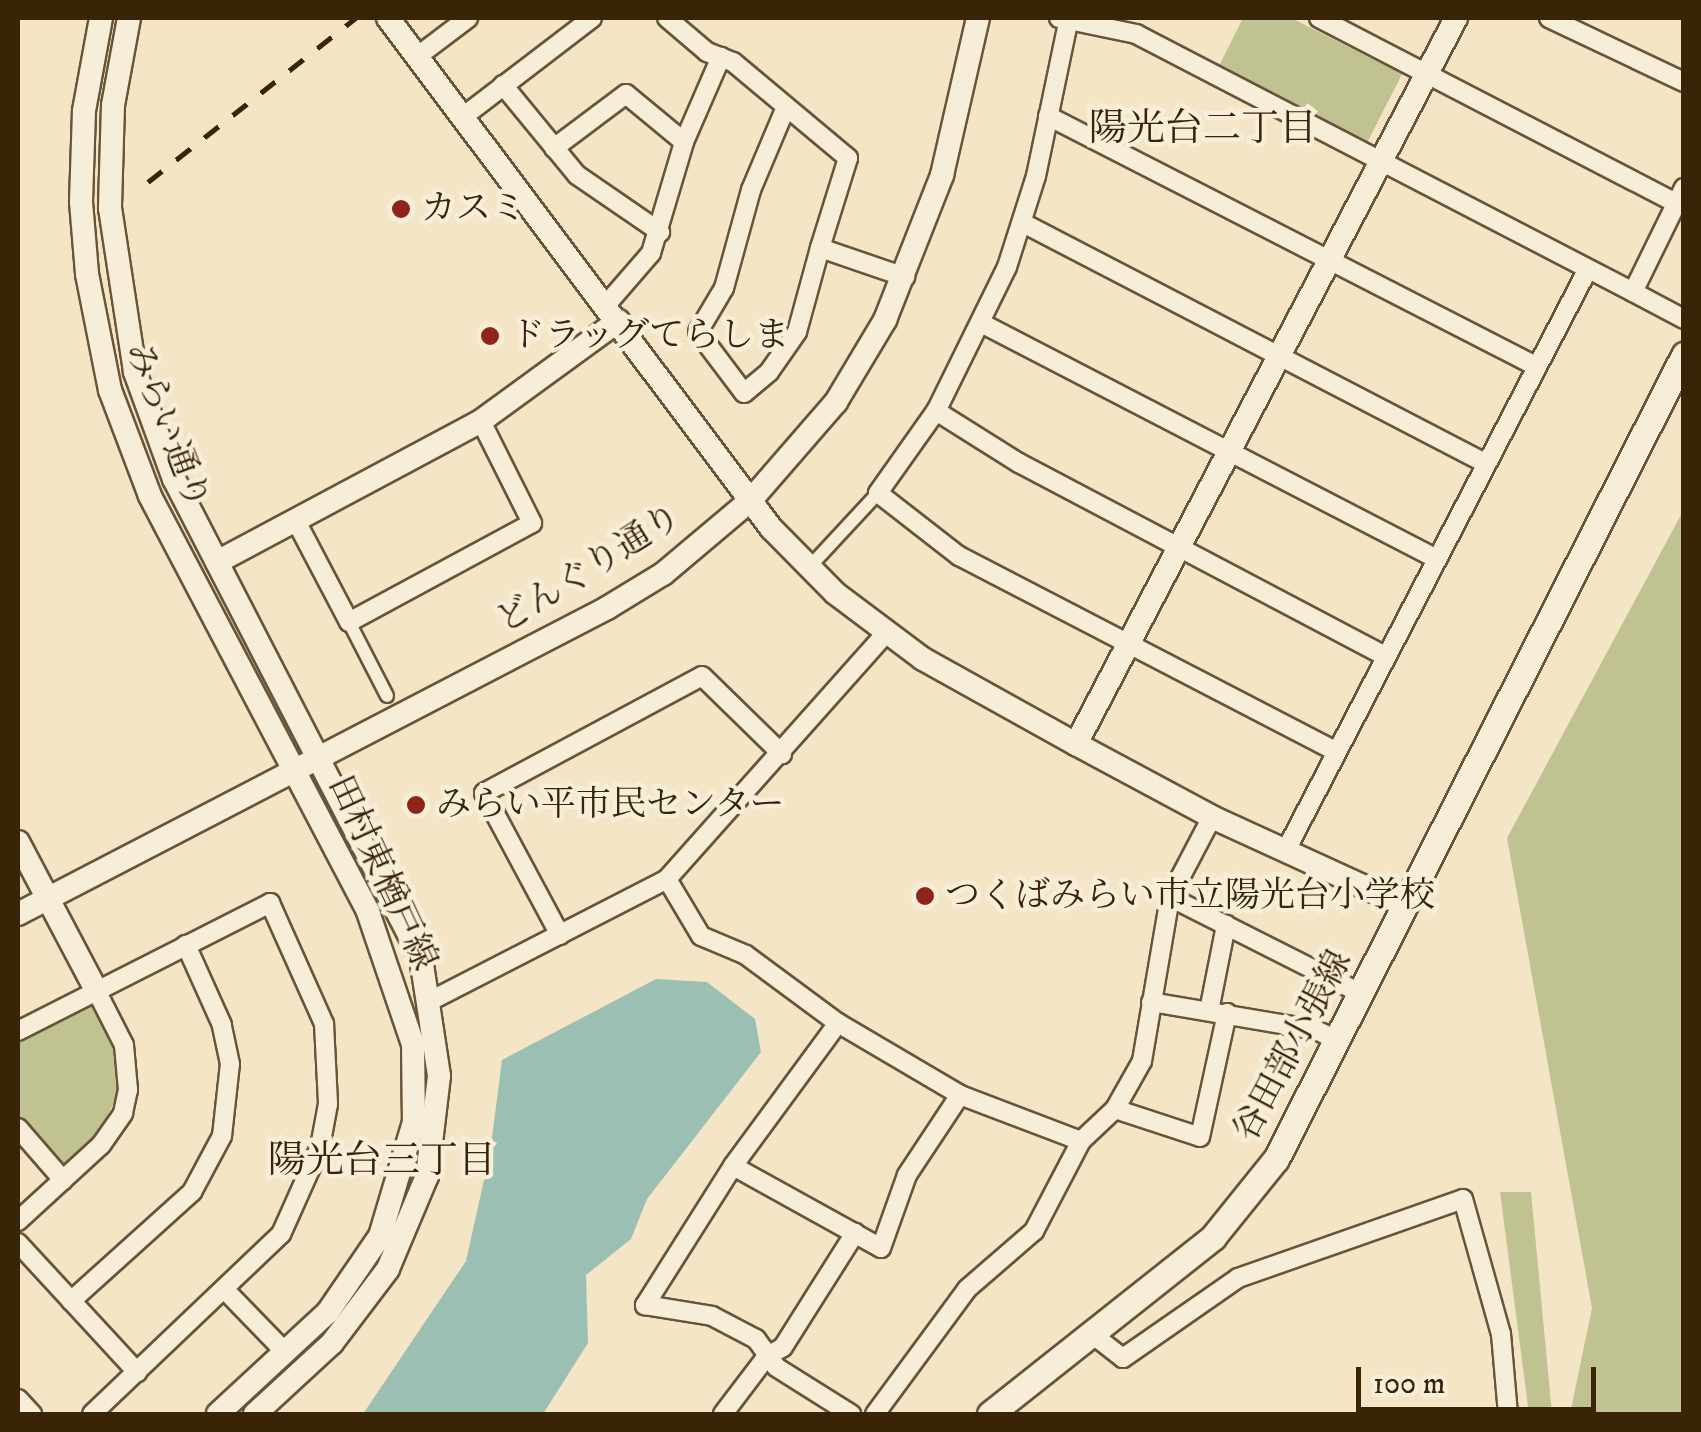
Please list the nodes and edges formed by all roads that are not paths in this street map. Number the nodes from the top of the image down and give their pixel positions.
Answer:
1 (100, 18) edge
2 (129, 18) edge
3 (388, 18) edge
4 (468, 18) edge
5 (592, 18) edge
6 (667, 18) edge
7 (978, 18) edge
8 (1066, 18) edge
9 (1318, 18) edge
10 (1456, 18) edge
11 (1549, 18) edge
12 (418, 56) junction
13 (722, 58) junction
14 (1427, 73) junction
15 (1684, 82) edge
16 (503, 86) junction
17 (786, 107) junction
18 (464, 116) junction
19 (1048, 116) junction
20 (684, 142) junction
21 (554, 148) junction
22 (1382, 162) junction
23 (1680, 195) edge
24 (1023, 222) junction
25 (660, 232) junction
26 (820, 248) junction
27 (1330, 259) junction
28 (1588, 269) junction
29 (905, 277) junction
30 (1633, 292) junction
31 (612, 313) junction
32 (1684, 319) edge
33 (983, 324) junction
34 (1684, 355) edge
35 (1280, 356) junction
36 (1536, 366) junction
37 (936, 411) junction
38 (481, 420) junction
39 (1229, 452) junction
40 (1486, 463) junction
41 (878, 492) junction
42 (750, 500) junction
43 (296, 522) junction
44 (1178, 549) junction
45 (1435, 558) junction
46 (816, 560) dead end
47 (217, 562) junction
48 (349, 622) junction
49 (885, 634) junction
50 (1128, 644) junction
51 (1385, 656) junction
52 (387, 696) dead end
53 (1076, 744) junction
54 (1335, 751) junction
55 (782, 754) junction
56 (320, 760) junction
57 (295, 772) junction
58 (1212, 817) junction
59 (18, 842) edge
60 (1285, 852) junction
61 (667, 878) junction
62 (1170, 897) junction
63 (47, 898) junction
64 (1404, 905) junction
65 (18, 914) edge
66 (1226, 925) junction
67 (560, 935) junction
68 (186, 945) junction
69 (95, 988) junction
70 (1362, 994) junction
71 (430, 1001) junction
72 (1151, 1002) junction
73 (1218, 1012) junction
74 (838, 1024) junction
75 (18, 1031) edge
76 (1339, 1041) junction
77 (960, 1096) junction
78 (1116, 1109) junction
79 (18, 1128) edge
80 (1080, 1141) junction
81 (734, 1166) junction
82 (63, 1180) junction
83 (18, 1221) edge
84 (855, 1234) junction
85 (18, 1244) edge
86 (226, 1290) junction
87 (71, 1301) junction
88 (1092, 1334) junction
89 (286, 1353) junction
90 (767, 1356) junction
91 (137, 1372) junction
92 (18, 1399) edge
93 (824, 1407) edge
94 (32, 1414) edge
95 (92, 1414) edge
96 (218, 1414) edge
97 (255, 1414) edge
98 (723, 1414) edge
99 (851, 1414) edge
100 (875, 1414) edge
101 (990, 1414) edge
102 (1508, 1414) edge

1 - 57 street, みらい通り
2 - 47 street, みらい通り
3 - 12 street
4 - 12 street
5 - 16 street
6 - 13 street
7 - 29 street, どんぐり通り
8 - 19 street
8 - 22 street
9 - 14 street
10 - 14 street
11 - 15 street
12 - 18 street
13 - 17 street
13 - 20 street
14 - 22 street
14 - 23 street
16 - 18 street
16 - 21 street
17 - 26 street
17 - 26 street
18 - 31 street
19 - 24 street
19 - 27 street
20 - 21 street
20 - 25 street
21 - 25 street
22 - 27 street
22 - 28 street
23 - 30 street
24 - 33 street
24 - 35 street
25 - 31 street
26 - 29 street
27 - 35 street
27 - 36 street
28 - 30 street
28 - 36 street
29 - 42 street, どんぐり通り
30 - 32 street
31 - 38 street
31 - 42 street
33 - 37 street
33 - 39 street
34 - 64 main road, 谷田部小張線
35 - 39 street
35 - 40 street
36 - 40 street
37 - 41 street
37 - 44 street
38 - 43 street
38 - 48 street
39 - 44 street
39 - 45 street
40 - 45 street
41 - 46 street
41 - 50 street
42 - 49 street
42 - 56 street, どんぐり通り
43 - 47 street
43 - 48 street
44 - 50 street
44 - 51 street
45 - 51 street
47 - 56 street, みらい通り
48 - 52 street
49 - 53 street
49 - 55 street
50 - 53 street
50 - 54 street
51 - 54 street
53 - 58 street
54 - 60 street
55 - 61 street
55 - 67 street
56 - 57 street, どんぐり通り
56 - 71 street, 田村東楢戸線
57 - 63 street, どんぐり通り
57 - 89 street, 田村東楢戸線
58 - 60 street
58 - 62 street
59 - 63 street
60 - 64 street
61 - 67 street
61 - 74 street
62 - 66 street
62 - 72 street
63 - 65 street, どんぐり通り
63 - 69 street
64 - 70 main road, 谷田部小張線
66 - 70 street
66 - 73 street
67 - 71 street
68 - 69 street
68 - 86 street
68 - 87 street
69 - 75 street
69 - 82 street
70 - 76 main road, 谷田部小張線
71 - 97 street, 田村東楢戸線
72 - 73 street
72 - 78 street
73 - 76 street
73 - 78 street
74 - 77 street
74 - 81 street
76 - 88 main road, 谷田部小張線
77 - 80 street
77 - 84 street
78 - 80 street
79 - 82 street
80 - 100 street
81 - 84 street
81 - 90 street
82 - 83 street
84 - 90 street
85 - 87 street
86 - 89 street
86 - 91 street
87 - 91 street
88 - 101 main road, 谷田部小張線
88 - 102 street
89 - 96 street, 田村東楢戸線
90 - 93 street
90 - 98 street
91 - 95 street
92 - 94 street
93 - 99 street

